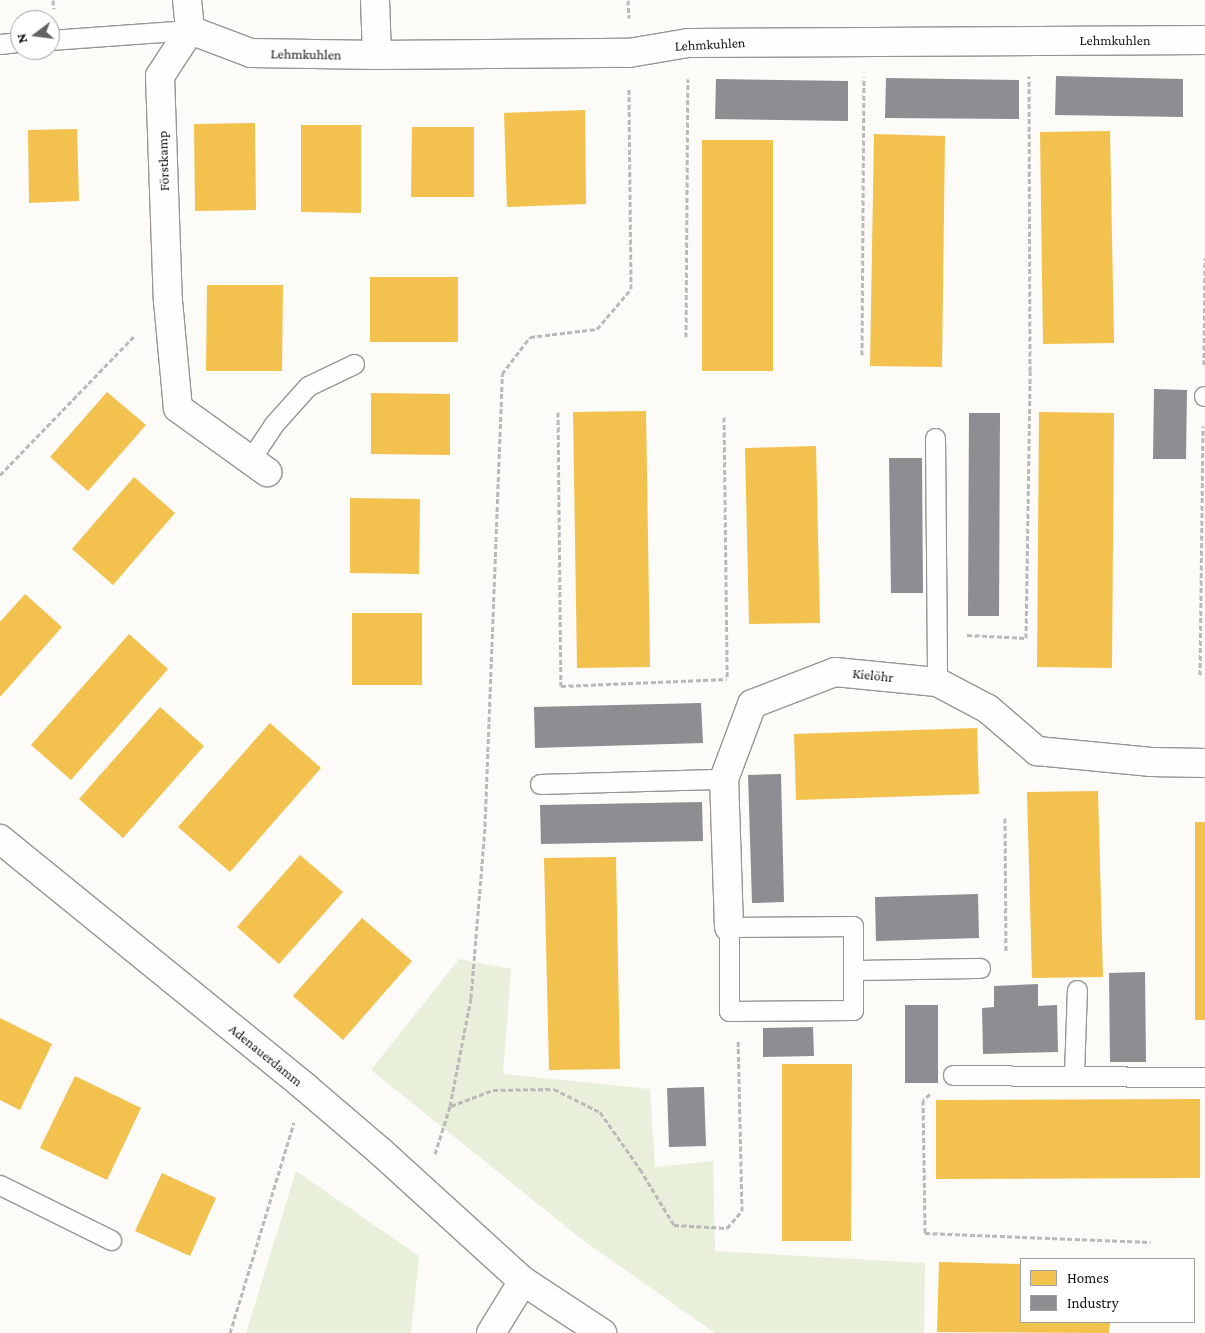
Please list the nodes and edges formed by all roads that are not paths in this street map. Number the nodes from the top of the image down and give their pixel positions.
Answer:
1 (187, 0) edge
2 (375, 0) edge
3 (190, 30) junction
4 (60, 39) edge
5 (1205, 40) edge
6 (377, 55) junction
7 (354, 364) dead end
8 (935, 438) dead end
9 (259, 466) joint
10 (937, 682) junction
11 (1205, 763) edge
12 (724, 779) junction
13 (540, 784) dead end
14 (0, 839) edge
15 (729, 927) junction
16 (980, 968) road end
17 (853, 970) junction
18 (1077, 990) dead end
19 (1074, 1074) junction
20 (953, 1075) road end
21 (1205, 1077) edge
22 (0, 1185) edge
23 (111, 1240) dead end
24 (523, 1281) junction
25 (491, 1333) edge
26 (602, 1333) edge

1 - 3 street
2 - 6 street
3 - 4 lane, Lehmkuhlen
3 - 6 street, Lehmkuhlen
3 - 9 street, Förstkamp
5 - 6 street, Lehmkuhlen
7 - 9 lane
8 - 10 lane
10 - 11 street, Kielöhr
10 - 12 street, Kielöhr
12 - 13 lane
12 - 15 street
14 - 24 street, Adenauerdamm
15 - 17 lane
15 - 17 lane
16 - 17 lane
18 - 19 lane
19 - 20 lane
19 - 21 lane
22 - 23 lane
24 - 25 street
24 - 26 street, Adenauerdamm

